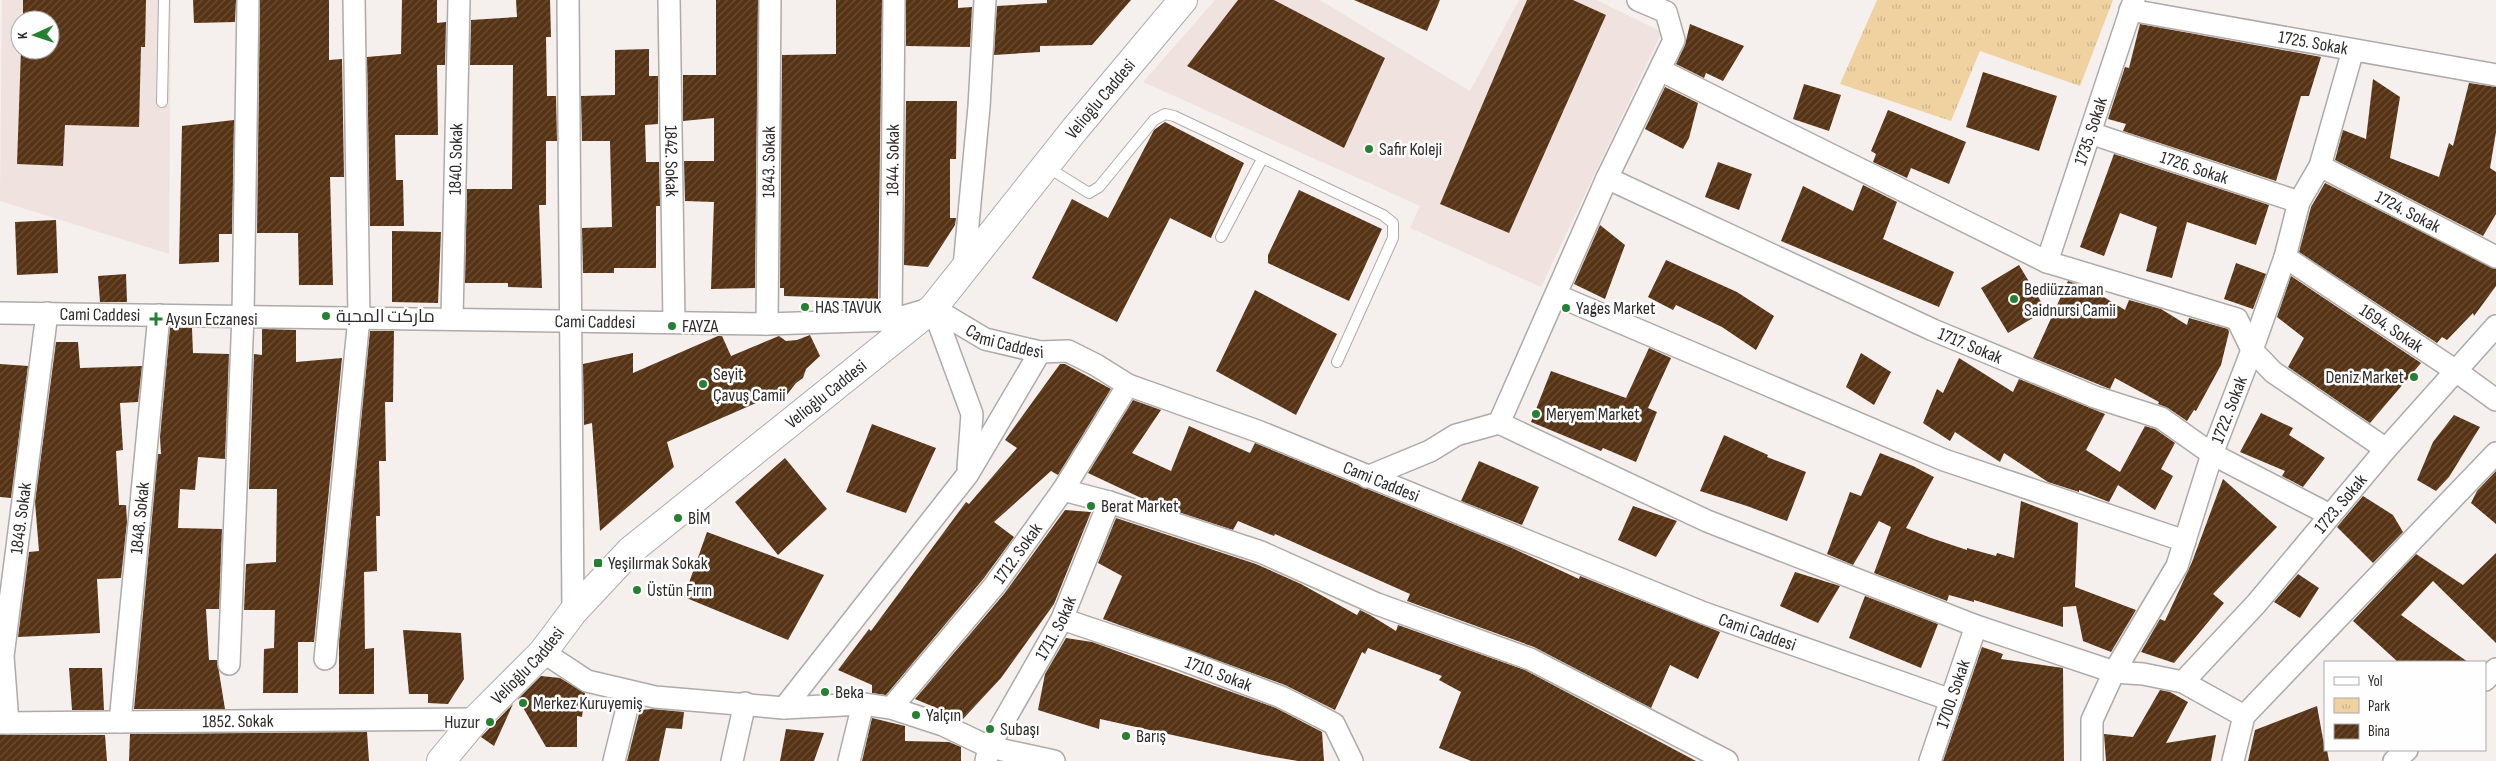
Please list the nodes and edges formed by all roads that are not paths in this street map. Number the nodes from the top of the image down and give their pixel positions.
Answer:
1 (164, 0) edge
2 (248, 0) edge
3 (354, 0) edge
4 (459, 0) edge
5 (568, 0) edge
6 (669, 0) edge
7 (770, 0) edge
8 (894, 0) edge
9 (985, 0) edge
10 (1182, 0) edge
11 (1638, 0) edge
12 (2132, 5) edge
13 (2353, 50) junction
14 (1660, 70) junction
15 (2496, 75) edge
16 (162, 102) dead end
17 (2090, 133) junction
18 (1262, 159) junction
19 (2320, 166) junction
20 (1046, 167) junction
21 (1607, 178) junction
22 (2299, 202) junction
23 (1221, 237) dead end
24 (2285, 257) junction
25 (2496, 257) edge
26 (2047, 262) junction
27 (964, 267) junction
28 (1556, 295) junction
29 (933, 308) junction
30 (0, 313) edge
31 (47, 314) junction
32 (159, 315) junction
33 (243, 315) junction
34 (359, 318) junction
35 (452, 319) junction
36 (891, 320) junction
37 (570, 321) junction
38 (674, 322) junction
39 (767, 324) junction
40 (2496, 326) edge
41 (2252, 350) junction
42 (1040, 352) junction
43 (1337, 362) dead end
44 (2456, 371) junction
45 (1128, 385) junction
46 (2496, 400) edge
47 (1499, 423) junction
48 (2386, 448) junction
49 (2496, 453) edge
50 (2212, 454) junction
51 (968, 474) junction
52 (1367, 477) junction
53 (1063, 490) junction
54 (1109, 502) junction
55 (2330, 515) junction
56 (2185, 541) junction
57 (573, 612) junction
58 (1062, 619) junction
59 (1976, 626) junction
60 (543, 652) junction
61 (325, 659) dead end
62 (229, 664) dead end
63 (2496, 669) edge
64 (2114, 672) junction
65 (2486, 679) edge
66 (2183, 682) junction
67 (631, 692) junction
68 (1951, 700) junction
69 (745, 704) junction
70 (863, 704) junction
71 (784, 708) junction
72 (890, 708) junction
73 (2244, 716) junction
74 (476, 719) junction
75 (120, 722) junction
76 (4, 723) edge
77 (2406, 751) edge
78 (987, 754) edge
79 (441, 761) edge
80 (614, 761) edge
81 (732, 761) edge
82 (849, 761) edge
83 (1054, 761) edge
84 (1352, 761) edge
85 (1727, 761) edge
86 (1930, 761) edge
87 (2092, 761) edge
88 (2233, 761) edge
89 (2394, 761) edge

1 - 16 lane
2 - 33 street
3 - 34 street
4 - 35 street, 1840. Sokak
5 - 37 street
6 - 38 street, 1842. Sokak
7 - 39 street, 1843. Sokak
8 - 36 street, 1844. Sokak
9 - 27 street
10 - 20 street, Velioğlu Caddesi
11 - 14 street
12 - 13 street, 1725. Sokak
12 - 17 street, 1735. Sokak
13 - 15 street, 1725. Sokak
13 - 19 street, 1722. Sokak
14 - 21 street
14 - 26 street
17 - 22 street, 1726. Sokak
17 - 26 street, 1735. Sokak
18 - 20 lane
18 - 23 lane
18 - 43 lane
19 - 22 street, 1722. Sokak
19 - 25 street, 1724. Sokak
20 - 27 street, Velioğlu Caddesi
21 - 28 street
21 - 50 street, 1717. Sokak
22 - 24 street, 1722. Sokak
24 - 41 street, 1722. Sokak
24 - 44 street, 1694. Sokak
26 - 41 street
27 - 29 street, Velioğlu Caddesi
28 - 47 street
28 - 56 street
29 - 36 street, Cami Caddesi
29 - 42 street, Cami Caddesi
29 - 51 street
29 - 57 street, Velioğlu Caddesi
30 - 31 street, Cami Caddesi
31 - 32 street, Cami Caddesi
31 - 76 street, 1849. Sokak
32 - 33 street, Cami Caddesi
32 - 75 street, 1848. Sokak
33 - 34 street, Cami Caddesi
33 - 62 street
34 - 35 street, Cami Caddesi
34 - 61 street
35 - 37 street, Cami Caddesi
36 - 39 street, Cami Caddesi
37 - 38 street, Cami Caddesi
37 - 57 street
38 - 39 street, Cami Caddesi
40 - 44 street, 1723. Sokak
41 - 48 street
41 - 50 street, 1722. Sokak
42 - 45 street, Cami Caddesi
42 - 51 street
44 - 46 street, 1694. Sokak
44 - 48 street, 1723. Sokak
45 - 52 street, Cami Caddesi
45 - 53 street, 1712. Sokak
47 - 52 street
47 - 59 street
48 - 55 street, 1723. Sokak
49 - 73 street
50 - 55 street, 1717. Sokak
50 - 56 street, 1722. Sokak
51 - 71 street
52 - 68 street, Cami Caddesi
53 - 54 street
53 - 72 street, 1712. Sokak
54 - 58 street, 1711. Sokak
54 - 85 street
55 - 66 street, 1723. Sokak
56 - 64 street, 1722. Sokak
57 - 60 street, Velioğlu Caddesi
58 - 78 street, 1711. Sokak
58 - 84 street, 1710. Sokak
59 - 64 street
59 - 68 street, 1700. Sokak
60 - 67 street
60 - 74 street, Velioğlu Caddesi
63 - 65 street
64 - 66 street
64 - 87 street, 1722. Sokak
66 - 73 street
67 - 69 street
67 - 80 street
68 - 86 street, 1700. Sokak
69 - 71 street
69 - 81 street
70 - 71 street
70 - 72 street
70 - 82 street
72 - 78 street
73 - 88 street
74 - 75 street, 1852. Sokak
74 - 79 street, Velioğlu Caddesi
75 - 76 street, 1852. Sokak
77 - 89 street
78 - 83 street

